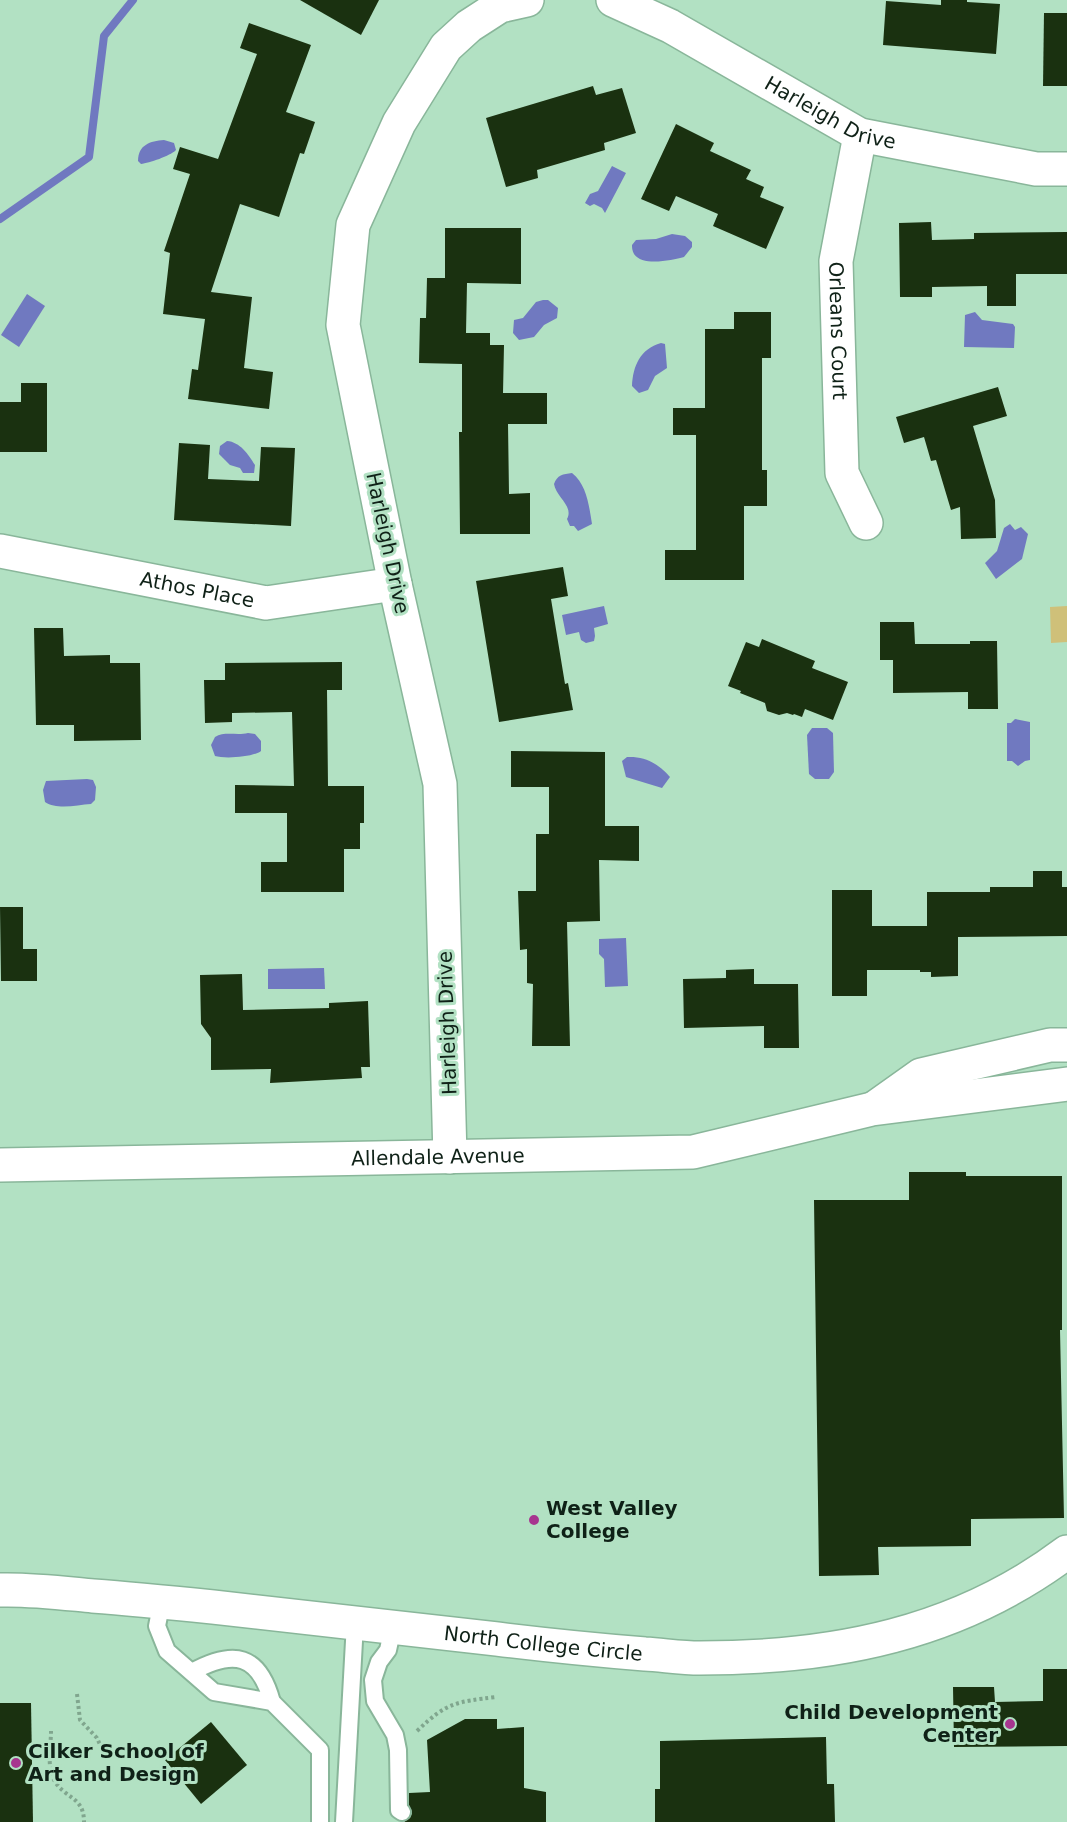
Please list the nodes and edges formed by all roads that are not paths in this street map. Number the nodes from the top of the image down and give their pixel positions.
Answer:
1 (527, 0) edge
2 (613, 0) edge
3 (860, 135) junction
4 (1067, 169) edge
5 (866, 523) dead end
6 (0, 551) edge
7 (395, 584) junction
8 (1067, 1045) edge
9 (1058, 1087) edge
10 (872, 1109) junction
11 (450, 1157) junction
12 (0, 1165) edge
13 (1067, 1552) edge
14 (0, 1590) edge
15 (162, 1601) junction
16 (355, 1623) junction
17 (393, 1627) junction
18 (192, 1672) junction
19 (272, 1702) junction
20 (402, 1812) dead end
21 (320, 1822) edge
22 (344, 1822) edge

1 - 7 street, Harleigh Drive
2 - 3 street, Harleigh Drive
3 - 4 street, Harleigh Drive
3 - 5 street, Orleans Court
6 - 7 street, Athos Place
7 - 11 street, Harleigh Drive
8 - 10 street, Allendale Avenue
9 - 10 street, Allendale Avenue
10 - 11 street, Allendale Avenue
11 - 12 street, Allendale Avenue
13 - 17 street, North College Circle
14 - 15 street, North College Circle
15 - 16 street, North College Circle
15 - 18 lane
16 - 17 street, North College Circle
16 - 22 lane
17 - 20 lane
18 - 19 lane
18 - 19 lane
19 - 21 lane

